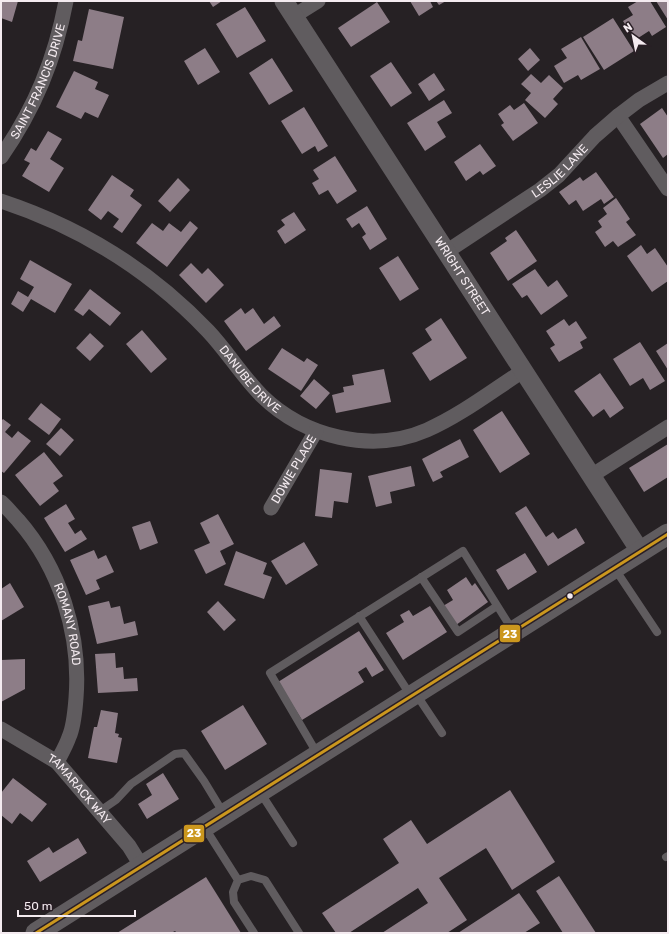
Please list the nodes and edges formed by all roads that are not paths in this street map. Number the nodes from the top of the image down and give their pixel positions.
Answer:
1 (66, 1) edge
2 (318, 1) edge
3 (289, 9) edge
4 (668, 82) edge
5 (618, 116) junction
6 (1, 157) edge
7 (668, 189) edge
8 (1, 201) edge
9 (446, 252) junction
10 (523, 371) junction
11 (668, 427) edge
12 (316, 431) junction
13 (591, 476) junction
14 (1, 502) edge
15 (270, 508) dead end
16 (668, 534) edge
17 (640, 551) junction
18 (615, 568) junction
19 (421, 577) junction
20 (497, 606) junction
21 (359, 616) junction
22 (513, 632) junction
23 (657, 632) dead end
24 (413, 695) junction
25 (1, 729) edge
26 (442, 733) dead end
27 (318, 755) junction
28 (57, 762) junction
29 (260, 792) junction
30 (100, 811) junction
31 (225, 815) junction
32 (205, 828) junction
33 (293, 844) dead end
34 (142, 866) junction
35 (238, 880) junction
36 (36, 933) edge
37 (254, 933) edge
38 (299, 933) edge

1 - 6 street, SAINT FRANCIS DRIVE
2 - 3 street
3 - 9 street, WRIGHT STREET
4 - 5 street, LESLIE LANE
5 - 7 street
5 - 9 street, LESLIE LANE
8 - 12 street, DANUBE DRIVE
9 - 10 street, WRIGHT STREET
10 - 12 street, DANUBE DRIVE
10 - 13 street, WRIGHT STREET
11 - 13 street
12 - 15 street, DOWIE PLACE
13 - 17 street, WRIGHT STREET
14 - 28 street, ROMANY ROAD
16 - 17 main road
17 - 18 main road
18 - 22 main road
18 - 23 lane
19 - 20 lane
19 - 20 lane
19 - 21 lane
20 - 22 lane
21 - 24 lane
21 - 27 lane
22 - 24 main road
24 - 26 lane
24 - 27 main road
25 - 28 street, TAMARACK WAY
27 - 29 main road
28 - 30 street, TAMARACK WAY
29 - 31 main road
29 - 33 lane
30 - 31 lane
30 - 34 street, TAMARACK WAY
31 - 32 main road
32 - 34 main road
32 - 35 lane
34 - 36 main road
35 - 37 lane
35 - 38 lane

